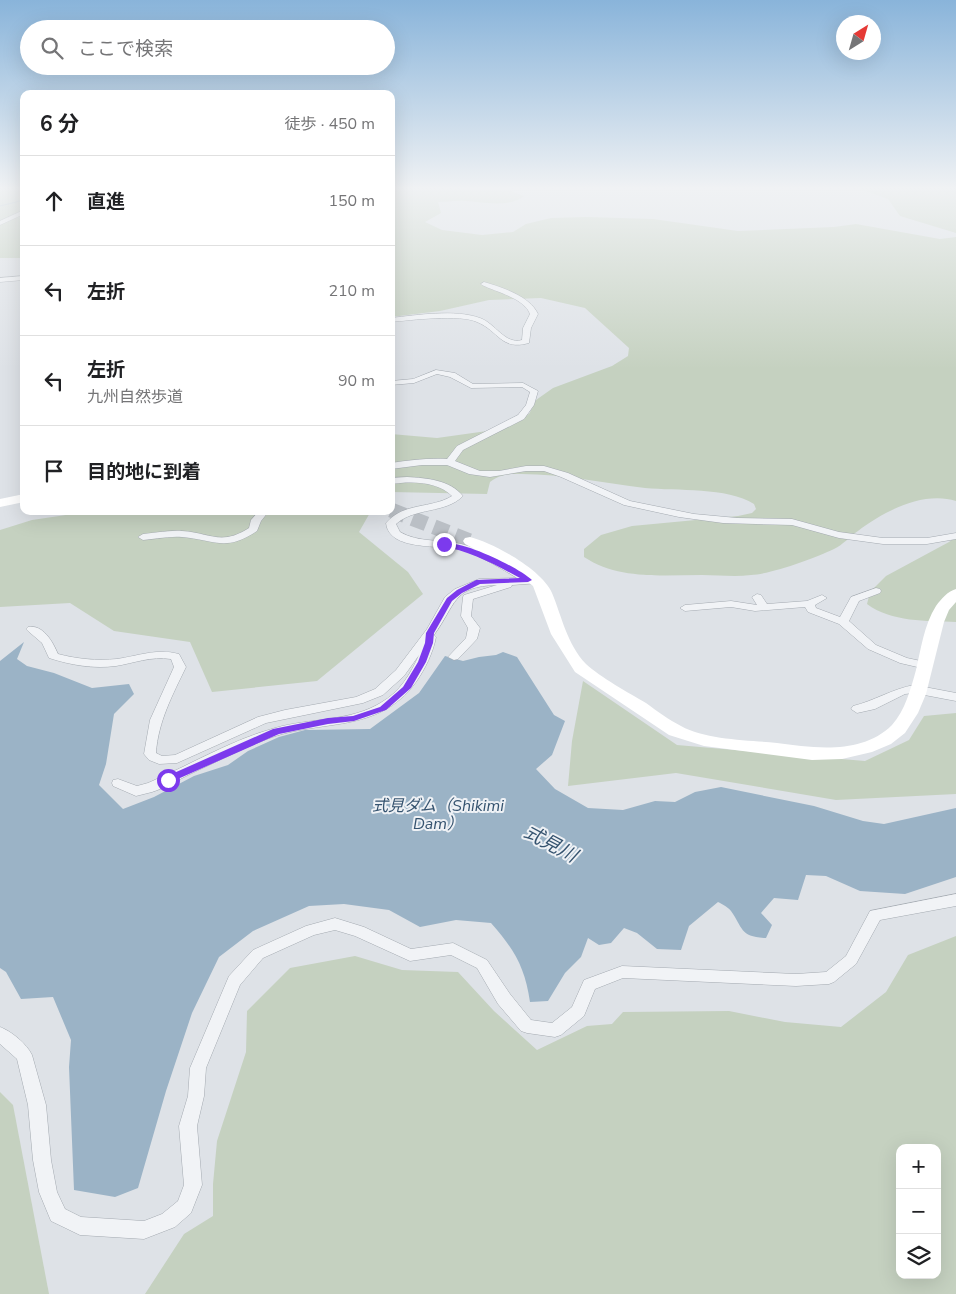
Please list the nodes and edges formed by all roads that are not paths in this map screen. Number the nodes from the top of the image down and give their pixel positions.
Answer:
1 (20, 278) edge
2 (0, 280) edge
3 (484, 284) dead end
4 (395, 320) edge
5 (395, 383) edge
6 (450, 462) junction
7 (395, 465) edge
8 (395, 480) edge
9 (20, 499) edge
10 (0, 503) edge
11 (260, 515) edge
12 (956, 536) edge
13 (144, 537) dead end
14 (470, 541) tunnel mouth
15 (528, 580) junction
16 (876, 591) dead end
17 (757, 597) dead end
18 (822, 598) dead end
19 (952, 601) edge
20 (810, 604) junction
21 (685, 608) dead end
22 (765, 608) junction
23 (843, 622) junction
24 (32, 629) dead end
25 (430, 633) junction
26 (454, 657) dead end
27 (926, 665) junction
28 (920, 689) junction
29 (956, 697) edge
30 (857, 709) dead end
31 (118, 783) dead end
32 (956, 900) edge
33 (0, 1034) edge

1 - 2 street
3 - 4 street
5 - 6 street
6 - 7 street
6 - 12 street
8 - 15 street
9 - 10 street
11 - 13 street
14 - 15 street
15 - 25 street
15 - 26 street
15 - 28 street
16 - 23 street
17 - 22 street
18 - 20 street
19 - 27 street
20 - 22 street
20 - 23 street
21 - 22 street
23 - 27 street
24 - 25 street
25 - 31 street
27 - 28 street
28 - 29 street
28 - 30 street
32 - 33 street

